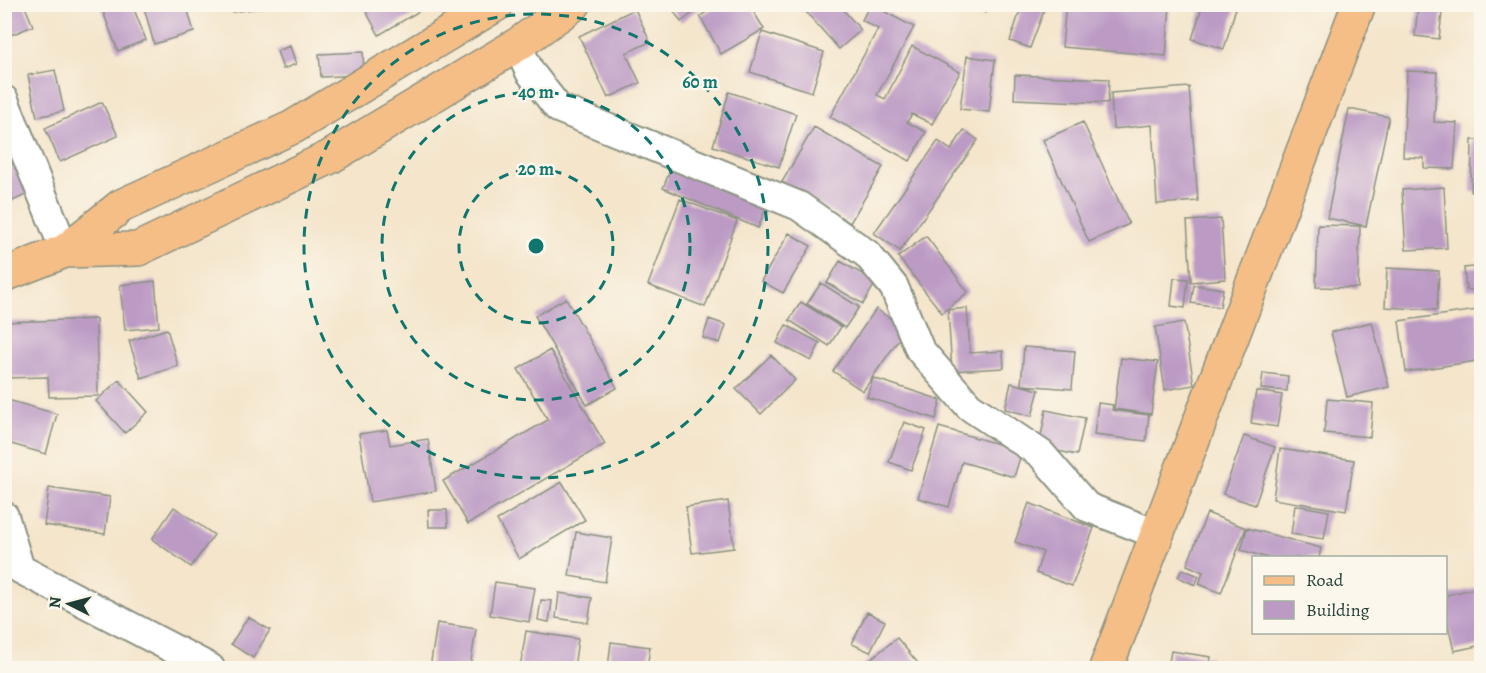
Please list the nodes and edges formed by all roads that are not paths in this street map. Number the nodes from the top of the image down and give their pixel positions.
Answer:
1 (497, 4) edge
2 (574, 4) edge
3 (1359, 4) edge
4 (517, 45) junction
5 (4, 100) edge
6 (65, 251) junction
7 (4, 275) edge
8 (4, 516) edge
9 (1156, 534) junction
10 (210, 669) edge
11 (1106, 669) edge

1 - 6 main road
2 - 4 main road
3 - 9 main road
4 - 6 main road
4 - 9 street
5 - 6 street
6 - 7 main road
8 - 10 street
9 - 11 main road

